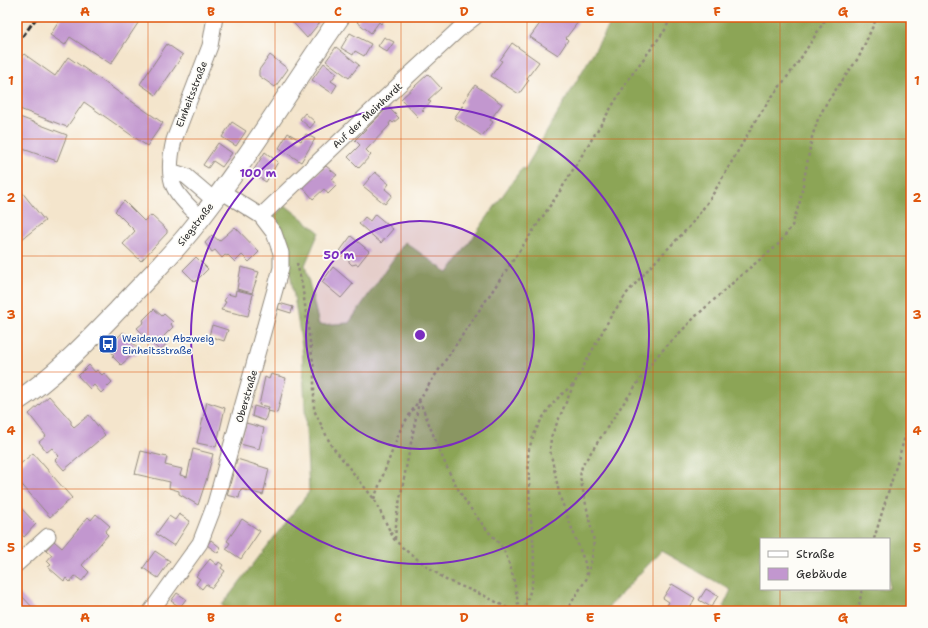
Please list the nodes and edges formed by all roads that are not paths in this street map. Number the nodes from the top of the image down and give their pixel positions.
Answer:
1 (215, 17) edge
2 (340, 17) edge
3 (474, 17) edge
4 (171, 171) junction
5 (218, 195) junction
6 (261, 216) junction
7 (201, 218) junction
8 (17, 401) edge
9 (48, 536) dead end
10 (17, 564) edge
11 (151, 611) edge

1 - 4 street, Einheitsstraße
2 - 5 street, Siegstraße
3 - 6 street, Auf der Meinhardt
4 - 5 street
4 - 7 street, Einheitsstraße
5 - 6 street, Oberstraße
5 - 7 street, Siegstraße
6 - 11 street, Oberstraße
7 - 8 street, Siegstraße
9 - 10 street

